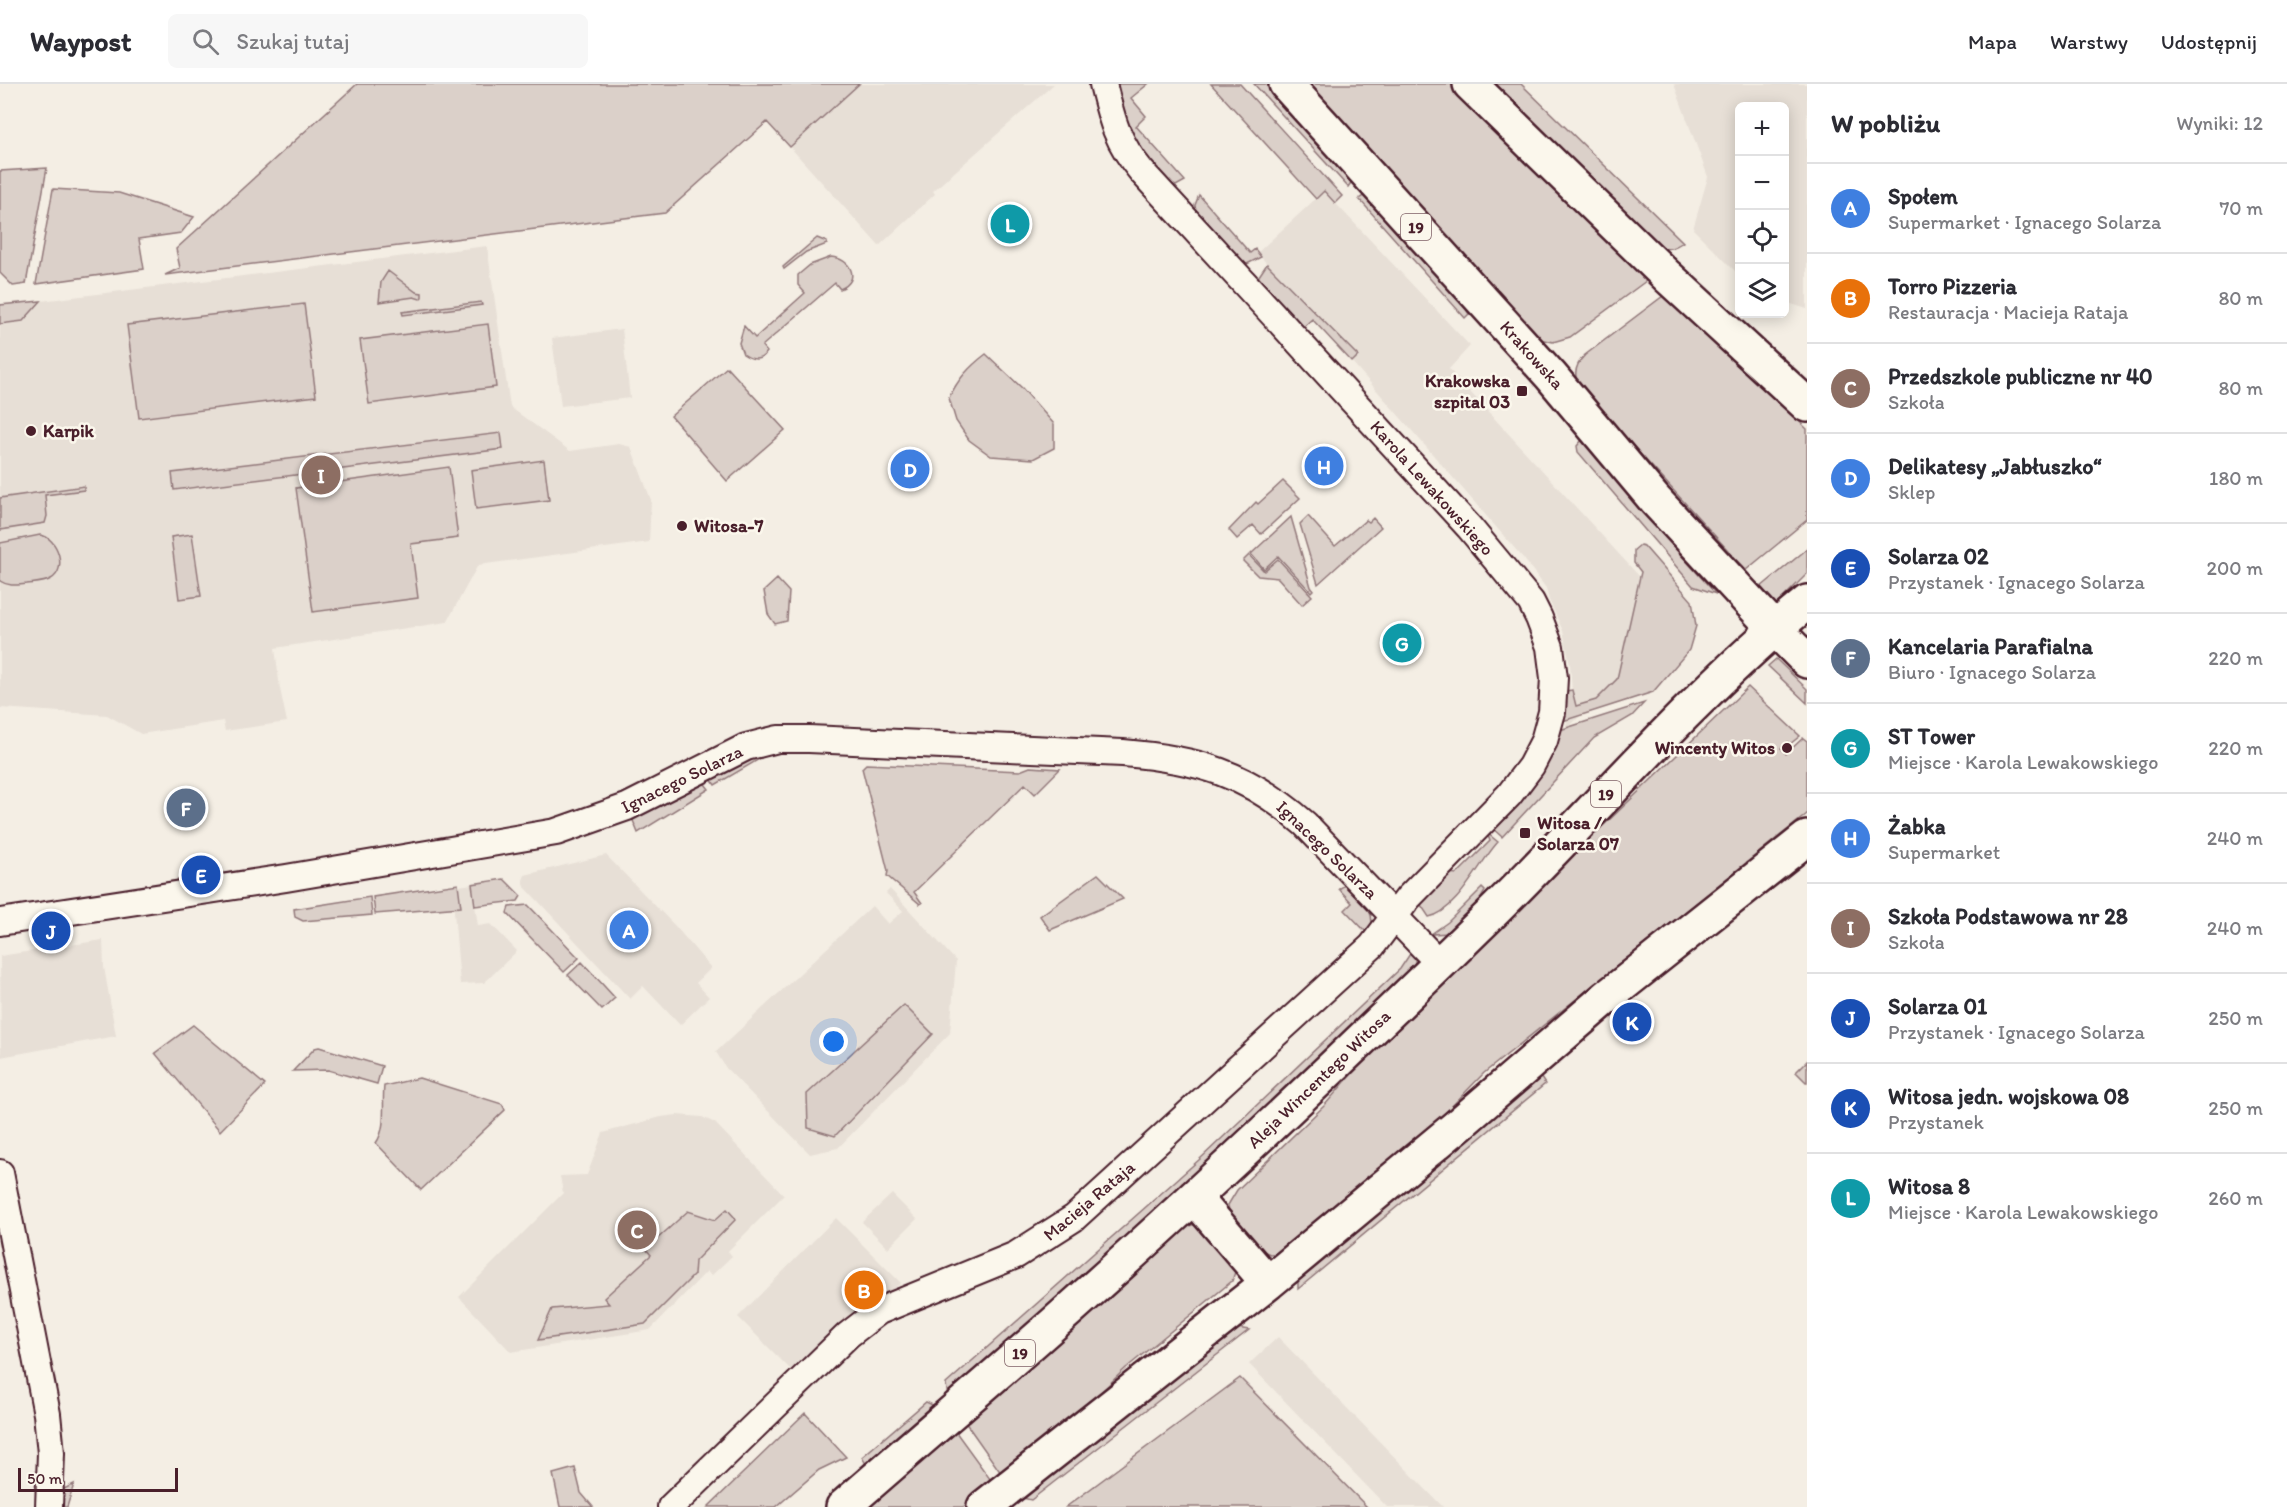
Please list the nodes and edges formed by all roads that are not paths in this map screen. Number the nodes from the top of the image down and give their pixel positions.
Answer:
1 (1102, 84) edge
2 (1286, 84) edge
3 (1470, 84) edge
4 (1807, 405) edge
5 (1807, 602) edge
6 (1775, 629) junction
7 (1807, 661) edge
8 (1807, 838) edge
9 (1393, 916) junction
10 (0, 922) edge
11 (1439, 963) junction
12 (0, 1173) edge
13 (1194, 1197) junction
14 (1268, 1283) junction
15 (49, 1507) edge
16 (671, 1507) edge
17 (843, 1507) edge
18 (984, 1507) edge

1 - 9 street, Karola Lewakowskiego
2 - 6 main road, Krakowska / 19
3 - 4 main road
5 - 6 main road, Aleja Wincentego Witosa
6 - 7 main road, Krakowska
6 - 11 main road, Aleja Wincentego Witosa / 19
8 - 14 main road
9 - 10 street, Ignacego Solarza
9 - 11 street, Ignacego Solarza
9 - 16 street, Macieja Rataja
11 - 13 main road, Aleja Wincentego Witosa / 19
12 - 15 street
13 - 14 main road
13 - 17 main road, Aleja Wincentego Witosa / 19
14 - 18 main road

